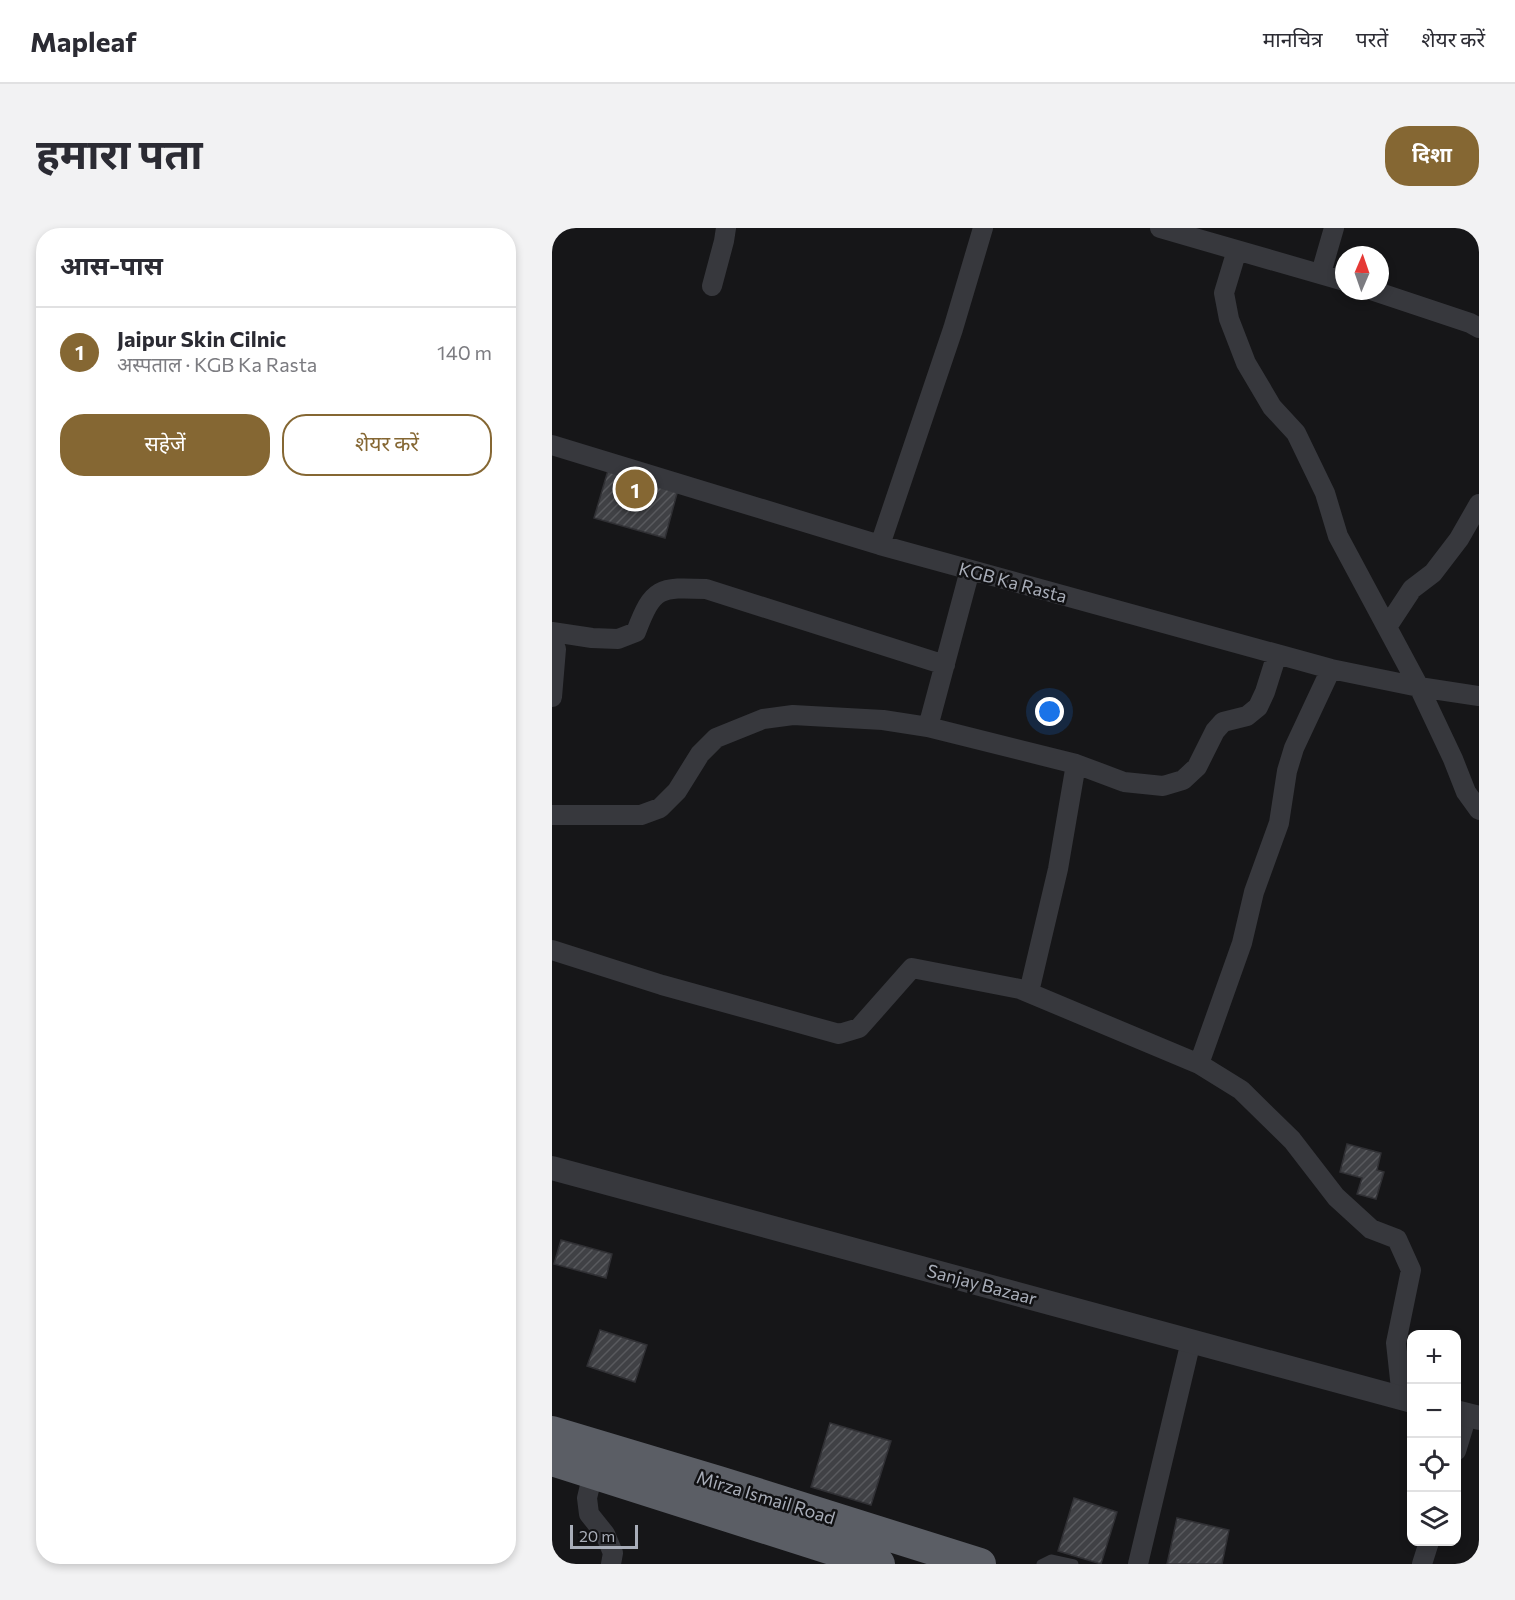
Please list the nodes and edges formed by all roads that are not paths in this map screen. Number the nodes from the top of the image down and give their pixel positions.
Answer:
1 (726, 228) edge
2 (983, 228) edge
3 (1160, 228) edge
4 (1334, 228) edge
5 (1237, 250) junction
6 (1321, 273) junction
7 (1335, 278) edge
8 (712, 286) dead end
9 (1389, 296) edge
10 (1479, 328) edge
11 (552, 445) edge
12 (1479, 504) edge
13 (880, 545) junction
14 (970, 570) junction
15 (1387, 627) junction
16 (552, 632) edge
17 (552, 642) edge
18 (1276, 654) junction
19 (945, 664) junction
20 (1331, 669) junction
21 (1419, 687) junction
22 (1479, 696) edge
23 (552, 697) edge
24 (928, 727) junction
25 (1076, 764) junction
26 (1479, 810) edge
27 (552, 815) edge
28 (552, 950) edge
29 (1029, 992) junction
30 (1199, 1064) junction
31 (552, 1168) edge
32 (1191, 1341) junction
33 (1407, 1399) edge
34 (1468, 1415) edge
35 (552, 1432) edge
36 (1460, 1438) edge
37 (552, 1460) edge
38 (593, 1473) junction
39 (1428, 1546) edge
40 (611, 1564) edge
41 (879, 1564) edge
42 (980, 1564) edge
43 (1041, 1564) edge
44 (1074, 1564) edge
45 (1138, 1564) edge
46 (1422, 1564) edge

1 - 8 street
2 - 13 street
3 - 5 street
4 - 6 street
5 - 6 street
5 - 15 street
6 - 7 street
9 - 10 street
11 - 13 street, KGB Ka Rasta
12 - 15 street
13 - 14 street, KGB Ka Rasta
14 - 18 street, KGB Ka Rasta
14 - 19 street
15 - 21 street
16 - 19 street
17 - 23 street
18 - 20 street, KGB Ka Rasta
18 - 25 street
19 - 24 street
20 - 21 street, KGB Ka Rasta
20 - 30 street
21 - 22 street, KGB Ka Rasta
21 - 26 street
24 - 25 street
24 - 27 street
25 - 29 street
28 - 29 street
29 - 30 street
30 - 33 street
31 - 32 street, Sanjay Bazaar
32 - 33 street, Sanjay Bazaar
32 - 45 street
34 - 36 street
35 - 42 highway, Mirza Ismail Road
37 - 38 highway, Mirza Ismail Road
38 - 40 street
38 - 41 highway, Mirza Ismail Road
39 - 46 street
43 - 44 lane

